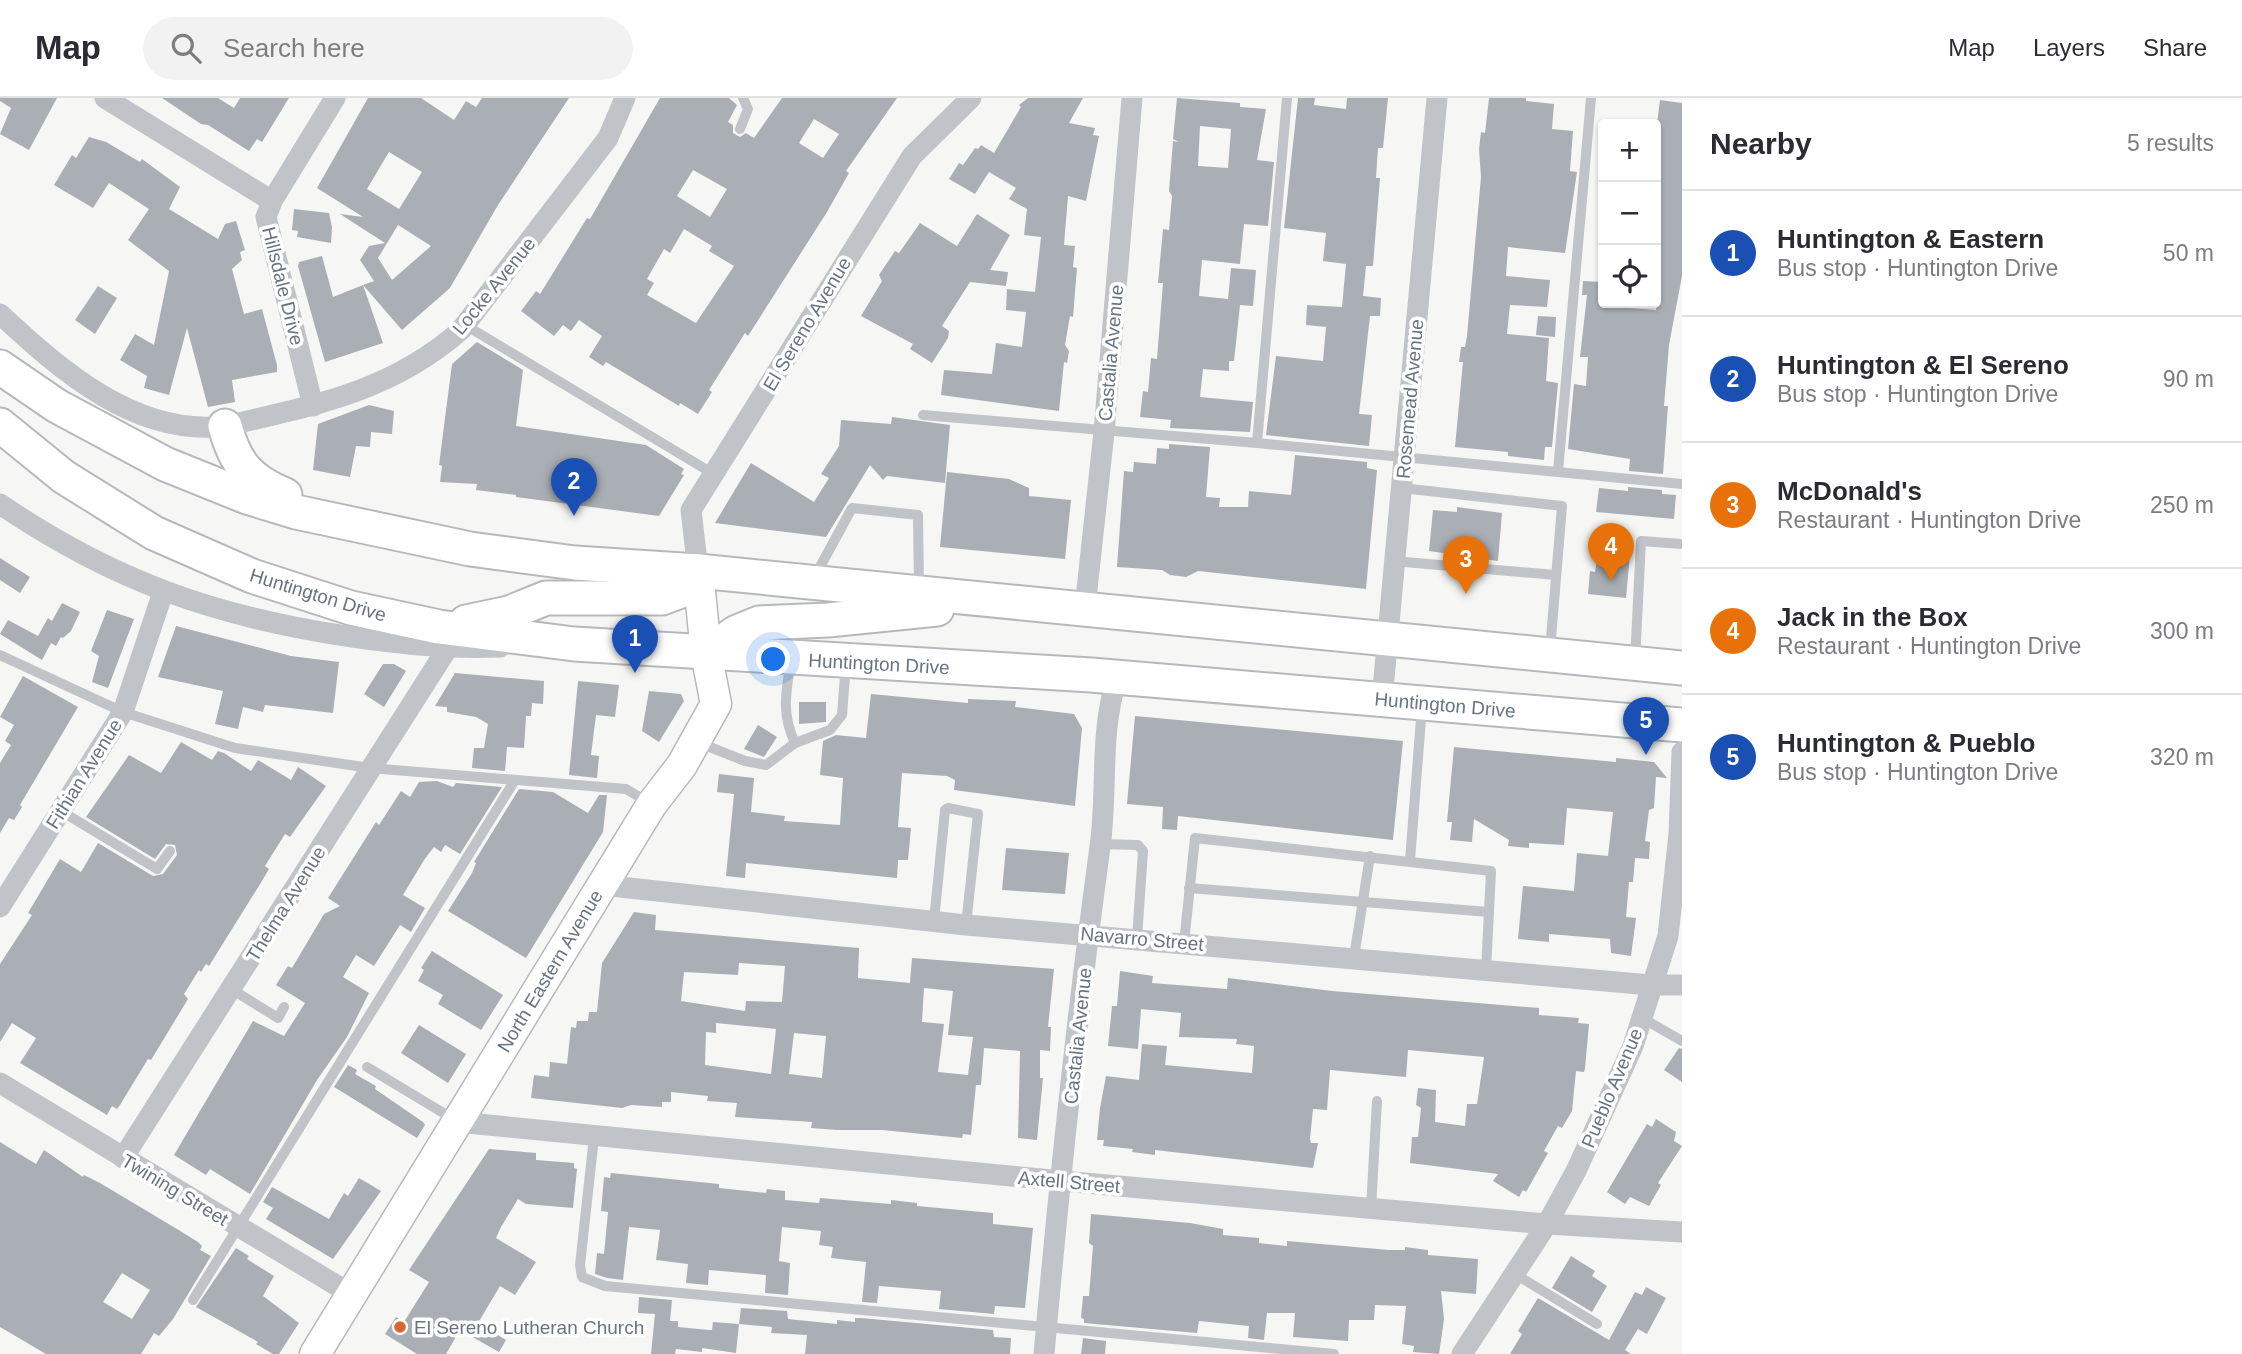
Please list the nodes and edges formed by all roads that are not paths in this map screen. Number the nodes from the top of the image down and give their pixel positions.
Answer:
1 (105, 98) edge
2 (335, 98) edge
3 (625, 98) edge
4 (743, 98) edge
5 (1132, 98) edge
6 (1287, 98) edge
7 (1437, 98) edge
8 (1591, 98) edge
9 (963, 100) edge
10 (740, 128) dead end
11 (272, 201) junction
12 (0, 314) edge
13 (465, 325) junction
14 (0, 367) edge
15 (313, 406) junction
16 (923, 415) dead end
17 (0, 425) edge
18 (225, 426) junction
19 (1104, 432) junction
20 (1257, 443) junction
21 (1405, 458) junction
22 (1558, 471) junction
23 (712, 473) junction
24 (1682, 484) edge
25 (1402, 488) junction
26 (0, 504) edge
27 (358, 526) junction
28 (1682, 544) edge
29 (1393, 561) junction
30 (698, 571) junction
31 (1556, 575) junction
32 (812, 582) junction
33 (163, 592) junction
34 (919, 593) junction
35 (1012, 601) junction
36 (1085, 608) junction
37 (443, 638) junction
38 (1388, 638) junction
39 (706, 653) junction
40 (0, 655) edge
41 (1550, 655) junction
42 (792, 659) junction
43 (846, 662) junction
44 (1635, 663) junction
45 (1682, 668) edge
46 (1118, 678) junction
47 (1382, 700) junction
48 (1423, 704) junction
49 (124, 712) junction
50 (1682, 725) edge
51 (697, 742) junction
52 (795, 743) junction
53 (1682, 752) edge
54 (370, 768) junction
55 (515, 780) junction
56 (652, 804) junction
57 (61, 811) junction
58 (1681, 834) edge
59 (1100, 844) junction
60 (170, 851) dead end
61 (1370, 856) junction
62 (1410, 860) junction
63 (602, 885) junction
64 (1189, 888) junction
65 (1678, 890) edge
66 (1365, 903) junction
67 (0, 906) edge
68 (1489, 912) junction
69 (934, 921) junction
70 (967, 925) junction
71 (1089, 934) junction
72 (1137, 938) junction
73 (1184, 943) junction
74 (1354, 957) junction
75 (1486, 970) junction
76 (1651, 985) junction
77 (1682, 985) edge
78 (233, 990) junction
79 (284, 1007) dead end
80 (1642, 1018) junction
81 (1682, 1041) edge
82 (367, 1067) dead end
83 (0, 1083) edge
84 (1377, 1101) dead end
85 (457, 1122) junction
86 (594, 1137) junction
87 (123, 1158) junction
88 (1062, 1181) junction
89 (1371, 1209) junction
90 (1547, 1224) junction
91 (239, 1227) junction
92 (1682, 1232) edge
93 (1515, 1274) junction
94 (351, 1294) junction
95 (194, 1300) dead end
96 (1597, 1324) dead end
97 (1047, 1326) junction
98 (321, 1352) edge
99 (1044, 1354) edge
100 (1334, 1354) edge
101 (1462, 1354) edge

1 - 11 street
2 - 11 street, Hillsdale Drive
3 - 13 street, Locke Avenue
4 - 10 lane
5 - 19 street, Castalia Avenue
6 - 20 lane
7 - 21 street, Rosemead Avenue
8 - 22 lane
9 - 23 street, El Sereno Avenue
11 - 15 street, Hillsdale Drive
12 - 18 street, Locke Avenue
13 - 15 street, Locke Avenue
13 - 23 lane
14 - 27 main road
15 - 18 street, Locke Avenue
16 - 19 lane
17 - 37 main road, Huntington Drive
18 - 27 main road
19 - 20 lane
19 - 36 street, Castalia Avenue
20 - 21 lane
21 - 22 lane
21 - 25 street, Rosemead Avenue
22 - 24 lane
23 - 30 street, El Sereno Avenue
25 - 29 street, Rosemead Avenue
25 - 31 lane
26 - 33 street
27 - 30 main road
28 - 44 lane
29 - 31 lane
29 - 38 street, Rosemead Avenue
30 - 32 main road
30 - 37 main road
30 - 39 main road, North Eastern Avenue
31 - 41 lane
32 - 34 main road
32 - 34 lane
33 - 37 street
33 - 49 street, Fithian Avenue
34 - 35 main road
35 - 36 main road
35 - 39 main road
36 - 38 main road
37 - 39 main road, Huntington Drive
37 - 54 street, Thelma Avenue
38 - 41 main road
38 - 47 street, Rosemead Avenue
39 - 42 main road, Huntington Drive
39 - 51 main road, North Eastern Avenue
40 - 49 lane
41 - 44 main road
42 - 43 main road, Huntington Drive
42 - 52 lane
43 - 46 main road, Huntington Drive
43 - 52 lane
44 - 45 main road
46 - 47 main road, Huntington Drive
46 - 59 street, Castalia Avenue
47 - 48 main road, Huntington Drive
48 - 50 main road, Huntington Drive
48 - 62 lane
49 - 54 lane
49 - 57 street, Fithian Avenue
51 - 52 lane
51 - 56 main road, North Eastern Avenue
53 - 58 street, Pueblo Avenue
54 - 55 lane
54 - 78 street, Thelma Avenue
55 - 56 lane
55 - 91 lane
56 - 63 main road, North Eastern Avenue
57 - 60 lane
57 - 67 street, Fithian Avenue
58 - 65 street, Pueblo Avenue
59 - 71 street, Castalia Avenue
59 - 72 lane
61 - 62 lane
61 - 64 lane
61 - 66 lane
62 - 68 lane
63 - 69 street, Navarro Street
63 - 85 main road, North Eastern Avenue
64 - 66 lane
64 - 73 lane
65 - 76 street, Pueblo Avenue
66 - 68 lane
66 - 74 lane
68 - 75 lane
69 - 70 street, Navarro Street
69 - 70 lane
70 - 71 street, Navarro Street
71 - 72 street, Navarro Street
71 - 88 street, Castalia Avenue
72 - 73 street, Navarro Street
73 - 74 street, Navarro Street
74 - 75 street, Navarro Street
75 - 76 street, Navarro Street
76 - 77 street, Navarro Street
76 - 80 street, Pueblo Avenue
78 - 79 lane
78 - 87 street, Thelma Avenue
80 - 81 lane
80 - 90 street, Pueblo Avenue
82 - 85 lane
83 - 87 street, Twining Street
84 - 89 lane
85 - 86 street, Axtell Street
85 - 94 main road, North Eastern Avenue
86 - 88 street, Axtell Street
86 - 97 lane
87 - 91 street, Twining Street
88 - 89 street, Axtell Street
88 - 97 street, Castalia Avenue
89 - 90 street, Axtell Street
90 - 92 street, Axtell Street
90 - 93 street, Pueblo Avenue
91 - 94 street, Twining Street
91 - 95 lane
93 - 96 lane
93 - 101 street, Pueblo Avenue
94 - 98 main road, North Eastern Avenue
97 - 99 street, Castalia Avenue
97 - 100 lane

